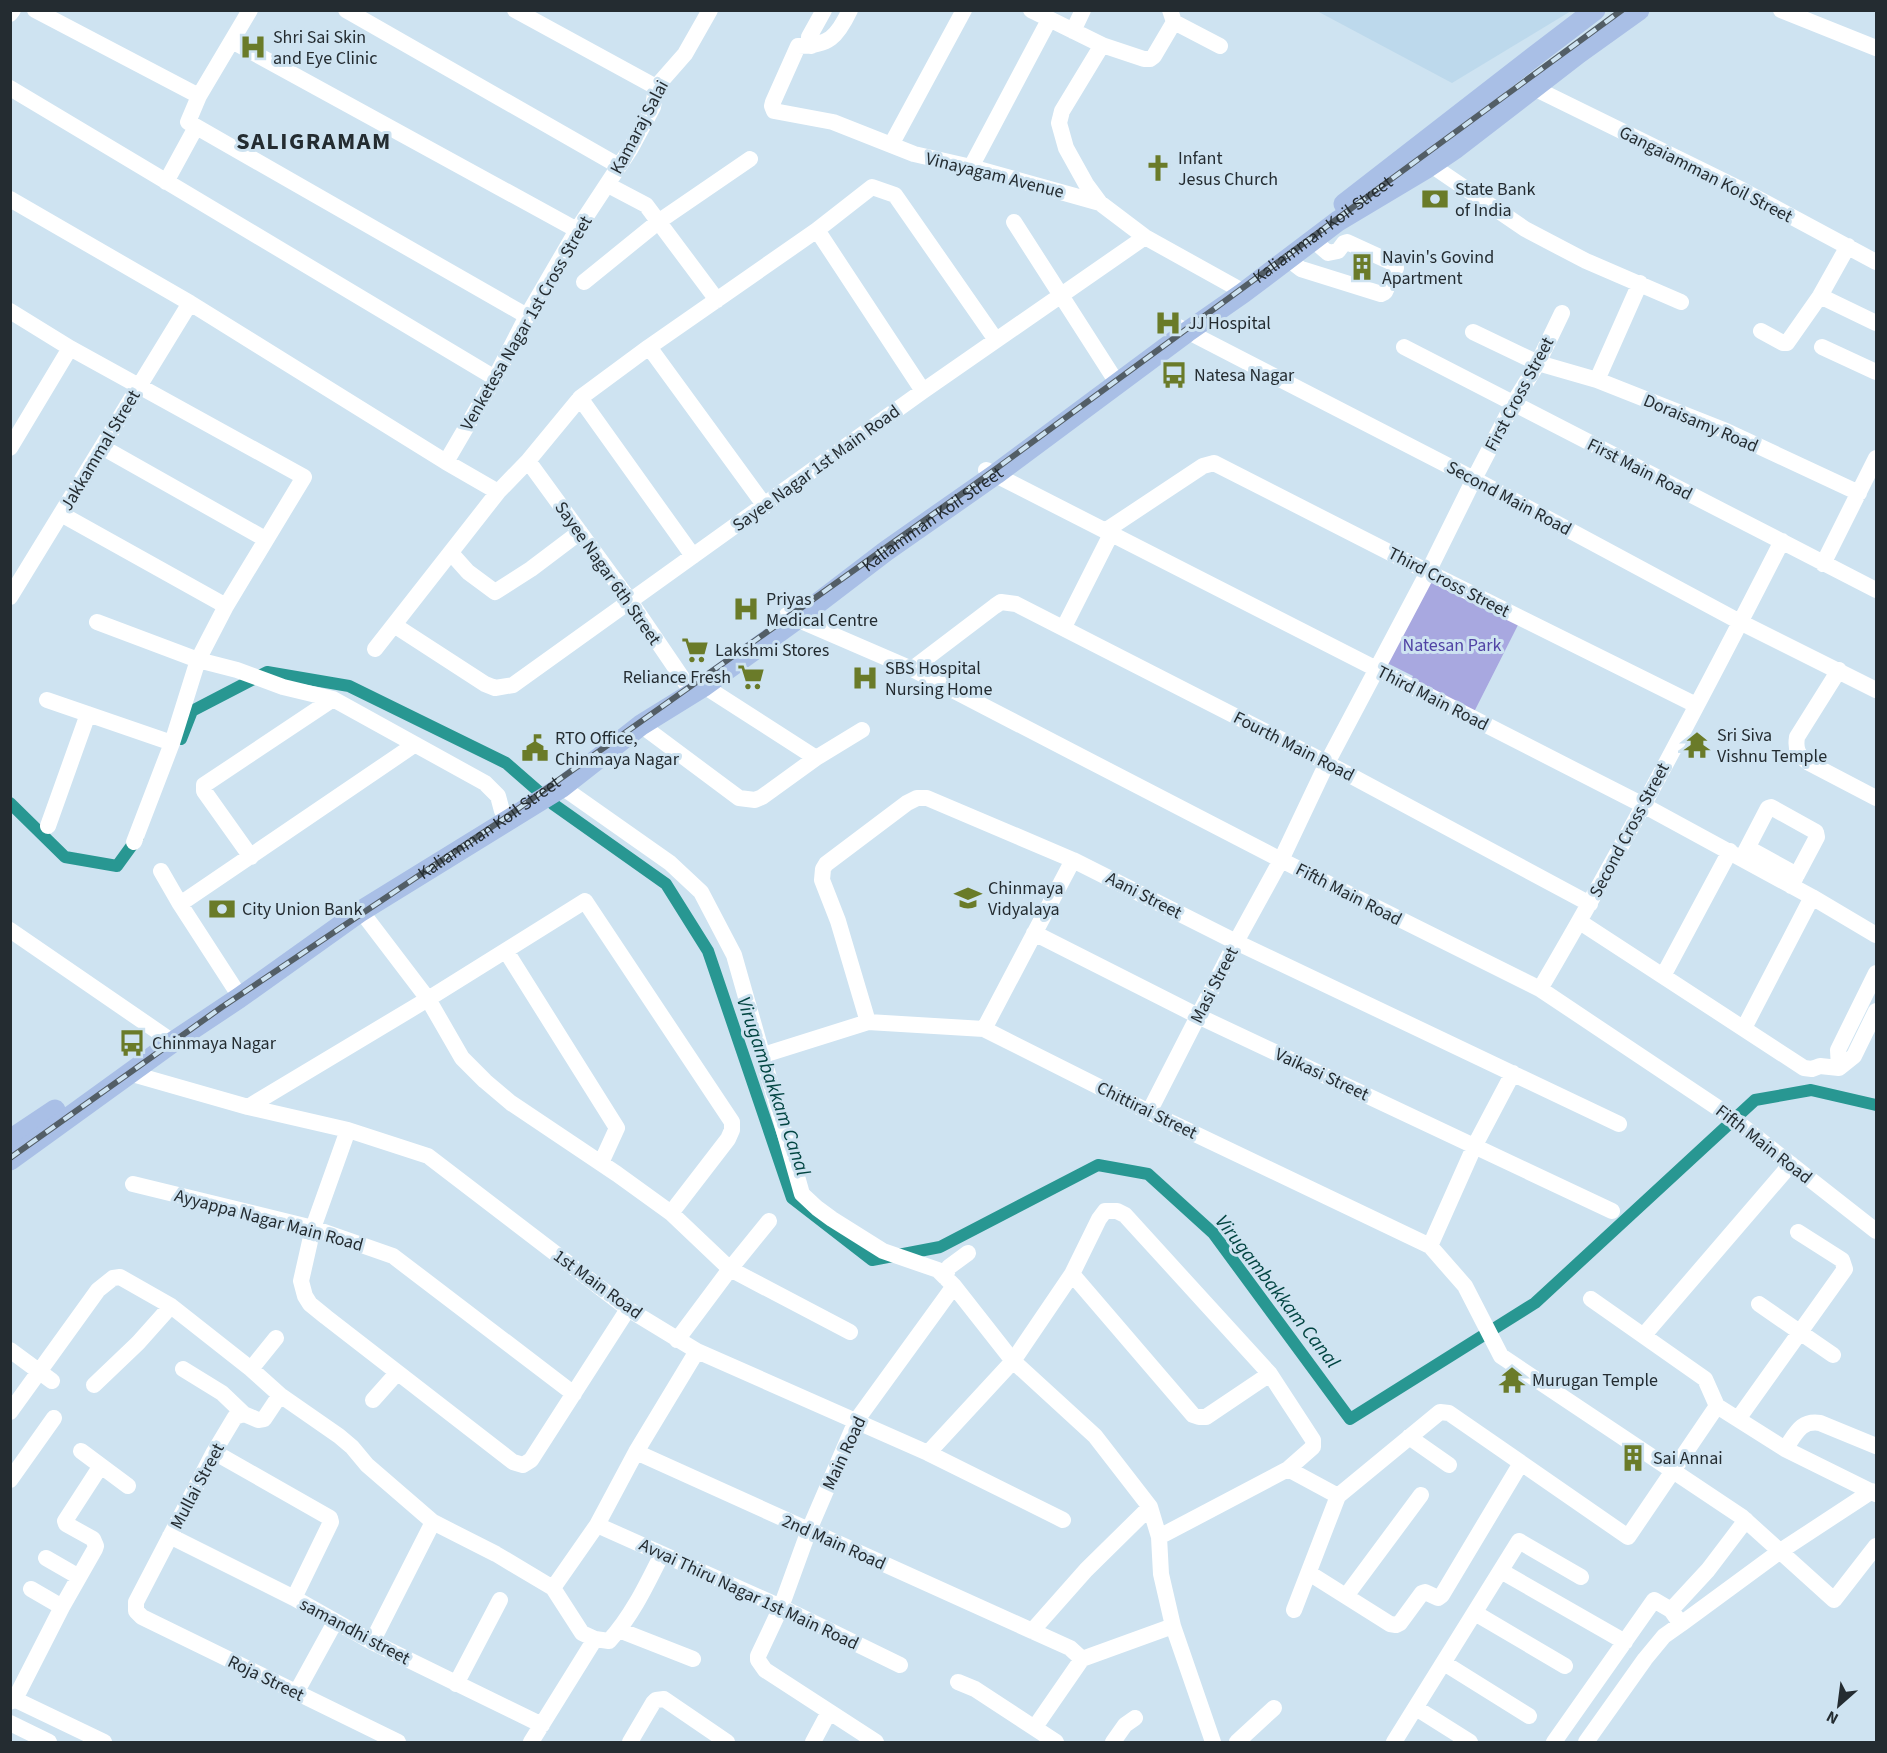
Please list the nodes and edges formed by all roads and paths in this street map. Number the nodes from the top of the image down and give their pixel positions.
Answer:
1 (34, 10) edge
2 (250, 10) edge
3 (346, 10) edge
4 (515, 10) edge
5 (824, 10) edge
6 (850, 10) edge
7 (964, 10) edge
8 (1031, 10) edge
9 (1083, 10) edge
10 (1595, 10) edge
11 (1639, 10) edge
12 (1781, 10) edge
13 (708, 11) edge
14 (1172, 16) edge
15 (1049, 20) junction
16 (1073, 31) junction
17 (232, 41) junction
18 (1102, 45) junction
19 (812, 46) junction
20 (1220, 46) dead end
21 (1876, 48) edge
22 (656, 87) junction
23 (10, 88) edge
24 (1534, 88) junction
25 (199, 96) junction
26 (196, 127) junction
27 (891, 145) junction
28 (750, 159) dead end
29 (1431, 165) junction
30 (619, 166) junction
31 (971, 167) junction
32 (166, 182) junction
33 (608, 185) junction
34 (10, 199) edge
35 (1101, 203) junction
36 (658, 222) junction
37 (1014, 222) dead end
38 (577, 230) junction
39 (817, 230) junction
40 (1145, 237) junction
41 (1313, 240) junction
42 (1848, 246) junction
43 (1288, 259) junction
44 (1876, 262) edge
45 (584, 282) dead end
46 (1640, 283) junction
47 (1239, 290) junction
48 (1062, 296) junction
49 (1820, 296) junction
50 (717, 300) junction
51 (1681, 302) dead end
52 (190, 303) junction
53 (10, 311) edge
54 (1562, 313) dead end
55 (527, 316) junction
56 (1876, 323) edge
57 (1182, 330) junction
58 (1761, 331) dead end
59 (1473, 332) dead end
60 (996, 340) junction
61 (649, 347) junction
62 (1404, 347) dead end
63 (1822, 347) dead end
64 (70, 348) junction
65 (1538, 363) junction
66 (1876, 372) edge
67 (1112, 375) junction
68 (495, 378) junction
69 (1597, 380) junction
70 (139, 386) junction
71 (923, 391) junction
72 (580, 398) junction
73 (1513, 404) junction
74 (12, 444) edge
75 (102, 447) junction
76 (1876, 458) edge
77 (528, 461) junction
78 (446, 462) junction
79 (990, 472) junction
80 (1474, 479) junction
81 (498, 492) junction
82 (1859, 493) junction
83 (765, 506) junction
84 (61, 514) junction
85 (580, 532) junction
86 (1108, 533) junction
87 (265, 539) junction
88 (1782, 541) junction
89 (450, 553) junction
90 (693, 556) junction
91 (1823, 564) junction
92 (1428, 572) junction
93 (1876, 590) edge
94 (10, 597) edge
95 (630, 601) junction
96 (226, 606) junction
97 (791, 617) junction
98 (97, 622) dead end
99 (1740, 622) junction
100 (394, 625) junction
101 (1064, 627) junction
102 (375, 649) dead end
103 (198, 660) junction
104 (912, 669) junction
105 (1376, 669) junction
106 (1839, 670) junction
107 (695, 685) junction
108 (1876, 690) edge
109 (333, 699) junction
110 (47, 700) dead end
111 (1696, 705) junction
112 (88, 714) junction
113 (641, 725) junction
114 (862, 730) dead end
115 (172, 743) junction
116 (414, 745) junction
117 (816, 758) junction
118 (1327, 763) junction
119 (555, 788) junction
120 (1876, 798) edge
121 (1643, 805) junction
122 (509, 811) junction
123 (48, 826) dead end
124 (134, 842) dead end
125 (1740, 852) junction
126 (250, 857) junction
127 (1073, 860) junction
128 (1281, 860) junction
129 (427, 864) junction
130 (161, 871) dead end
131 (1794, 880) junction
132 (1812, 897) junction
133 (1590, 903) junction
134 (180, 904) junction
135 (361, 911) junction
136 (1580, 922) junction
137 (10, 930) edge
138 (1034, 933) junction
139 (1876, 935) edge
140 (1236, 942) junction
141 (506, 951) junction
142 (1876, 973) edge
143 (1663, 976) junction
144 (235, 989) junction
145 (1540, 989) junction
146 (428, 999) junction
147 (1876, 1011) edge
148 (1198, 1016) junction
149 (868, 1022) junction
150 (1744, 1028) junction
151 (984, 1029) junction
152 (168, 1039) junction
153 (763, 1055) junction
154 (1839, 1068) junction
155 (129, 1073) junction
156 (1512, 1073) junction
157 (248, 1107) junction
158 (1149, 1112) junction
159 (1619, 1124) dead end
160 (348, 1130) junction
161 (10, 1140) edge
162 (1475, 1145) junction
163 (10, 1160) edge
164 (601, 1163) junction
165 (1791, 1164) junction
166 (133, 1184) dead end
167 (1612, 1210) dead end
168 (671, 1213) junction
169 (769, 1221) dead end
170 (313, 1228) junction
171 (1876, 1231) edge
172 (1798, 1232) dead end
173 (1430, 1246) junction
174 (968, 1253) dead end
175 (730, 1269) junction
176 (1072, 1274) junction
177 (946, 1277) junction
178 (1591, 1299) dead end
179 (1759, 1304) dead end
180 (171, 1306) junction
181 (628, 1309) junction
182 (850, 1332) dead end
183 (1800, 1332) junction
184 (1644, 1335) junction
185 (276, 1338) dead end
186 (677, 1340) junction
187 (10, 1350) edge
188 (698, 1351) junction
189 (1833, 1355) dead end
190 (1013, 1361) junction
191 (183, 1369) dead end
192 (251, 1369) junction
193 (398, 1373) junction
194 (1270, 1374) junction
195 (46, 1376) junction
196 (94, 1385) dead end
197 (574, 1394) junction
198 (280, 1395) junction
199 (373, 1400) dead end
200 (1717, 1406) junction
201 (10, 1412) edge
202 (244, 1414) junction
203 (54, 1418) dead end
204 (1738, 1419) junction
205 (856, 1421) junction
206 (1409, 1437) junction
207 (1876, 1446) edge
208 (1785, 1449) junction
209 (81, 1451) dead end
210 (214, 1452) junction
211 (636, 1452) junction
212 (928, 1453) junction
213 (1521, 1463) junction
214 (1449, 1464) dead end
215 (100, 1467) junction
216 (1288, 1469) junction
217 (1674, 1470) junction
218 (10, 1480) edge
219 (128, 1486) dead end
220 (1874, 1493) edge
221 (1421, 1495) dead end
222 (1338, 1496) junction
223 (1150, 1507) junction
224 (1746, 1520) junction
225 (1063, 1521) dead end
226 (433, 1522) junction
227 (597, 1525) junction
228 (809, 1530) junction
229 (170, 1536) junction
230 (1159, 1537) junction
231 (1876, 1546) edge
232 (1779, 1552) junction
233 (662, 1554) junction
234 (46, 1558) dead end
235 (1501, 1571) junction
236 (1308, 1573) junction
237 (79, 1577) junction
238 (1581, 1577) dead end
239 (553, 1588) junction
240 (31, 1589) dead end
241 (1346, 1596) junction
242 (294, 1598) junction
243 (500, 1600) dead end
244 (62, 1606) junction
245 (781, 1606) junction
246 (1294, 1610) dead end
247 (136, 1611) joint
248 (1475, 1613) junction
249 (1676, 1617) junction
250 (335, 1622) junction
251 (1173, 1626) junction
252 (619, 1630) junction
253 (1032, 1631) junction
254 (595, 1639) junction
255 (372, 1642) junction
256 (1625, 1642) junction
257 (693, 1659) dead end
258 (1082, 1659) junction
259 (1444, 1663) junction
260 (900, 1665) dead end
261 (1565, 1666) dead end
262 (958, 1682) dead end
263 (456, 1683) junction
264 (296, 1693) junction
265 (12, 1699) edge
266 (1274, 1708) dead end
267 (1416, 1708) junction
268 (829, 1712) junction
269 (1529, 1716) dead end
270 (1135, 1718) dead end
271 (10, 1723) edge
272 (542, 1725) junction
273 (1035, 1727) junction
274 (1212, 1742) edge
275 (49, 1743) edge
276 (104, 1743) edge
277 (398, 1743) edge
278 (531, 1743) edge
279 (630, 1743) edge
280 (728, 1743) edge
281 (813, 1743) edge
282 (876, 1743) edge
283 (1056, 1743) edge
284 (1113, 1743) edge
285 (1237, 1743) edge
286 (1394, 1743) edge
287 (1470, 1743) edge
288 (1554, 1743) edge
289 (1586, 1743) edge

1 - 25 street
2 - 17 street
3 - 30 street
4 - 22 street
5 - 19 street
6 - 19 street
7 - 27 street
8 - 15 street
9 - 16 street
10 - 47 main road, Kaliamman Koil Street
11 - 24 main road, Kaliamman Koil Street
12 - 21 street
13 - 22 street, Kamaraj Salai
14 - 18 street
14 - 20 street
15 - 16 street
15 - 31 street
16 - 18 street
17 - 25 street
17 - 38 street
18 - 35 street
19 - 27 street, Vinayagam Avenue
22 - 30 street, Kamaraj Salai
23 - 32 street
24 - 29 main road, Kaliamman Koil Street
24 - 42 street, Gangaiamman Koil Street
25 - 26 street
26 - 32 street
26 - 55 street
27 - 31 street, Vinayagam Avenue
28 - 36 street
29 - 41 main road, Kaliamman Koil Street
29 - 46 street
30 - 33 street, Kamaraj Salai
31 - 35 street, Vinayagam Avenue
32 - 68 street
33 - 36 street
33 - 38 street, Venketesa Nagar 1st Cross Street
34 - 52 street
35 - 40 street
36 - 45 street
36 - 50 street
37 - 48 street
38 - 55 street, Venketesa Nagar 1st Cross Street
39 - 50 street
39 - 60 street
39 - 71 street
40 - 47 street
40 - 48 street, Sayee Nagar 1st Main Road
41 - 43 main road, Kaliamman Koil Street
41 - 43 street
42 - 44 street, Gangaiamman Koil Street
42 - 49 street
43 - 47 main road, Kaliamman Koil Street
46 - 51 street
46 - 69 street
47 - 57 main road, Kaliamman Koil Street
48 - 60 street, Sayee Nagar 1st Main Road
48 - 67 street
49 - 56 street
49 - 58 street
50 - 61 street
52 - 70 street, Jakkammal Street
52 - 78 street
53 - 64 street
54 - 65 street, First Cross Street
55 - 68 street, Venketesa Nagar 1st Cross Street
57 - 67 main road, Kaliamman Koil Street
57 - 79 main road, Kaliamman Koil Street
57 - 80 street, Second Main Road
59 - 65 street, Doraisamy Road
60 - 71 street, Sayee Nagar 1st Main Road
61 - 72 street
61 - 83 street
62 - 73 street, First Main Road
63 - 66 street
64 - 70 street
64 - 74 street
65 - 69 street, Doraisamy Road
65 - 73 street, First Cross Street
67 - 79 main road, Kaliamman Koil Street
68 - 78 street, Venketesa Nagar 1st Cross Street
69 - 82 street, Doraisamy Road
70 - 75 street, Jakkammal Street
70 - 87 street
71 - 83 street, Sayee Nagar 1st Main Road
72 - 77 street
72 - 90 street
73 - 80 street, First Cross Street
73 - 88 street, First Main Road
75 - 84 street, Jakkammal Street
75 - 87 street
76 - 82 street
77 - 81 street
77 - 85 street, Sayee Nagar 6th Street
78 - 81 street
79 - 86 street, Third Main Road
79 - 97 main road, Kaliamman Koil Street
80 - 92 street, First Cross Street
80 - 99 street, Second Main Road
81 - 89 street
82 - 91 street
83 - 90 street, Sayee Nagar 1st Main Road
84 - 94 street, Jakkammal Street
84 - 96 street
85 - 89 street
85 - 95 street, Sayee Nagar 6th Street
86 - 92 street, Third Cross Street
86 - 101 street
86 - 105 street, Third Main Road
87 - 96 street
88 - 91 street, First Main Road
88 - 99 street, Second Cross Street
89 - 100 street
90 - 95 street, Sayee Nagar 1st Main Road
91 - 93 street, First Main Road
92 - 105 street, First Cross Street
92 - 111 street, Third Cross Street
95 - 100 street, Sayee Nagar 1st Main Road
95 - 107 street, Sayee Nagar 6th Street
96 - 103 street
97 - 104 street, Fifth Main Road
97 - 107 main road, Kaliamman Koil Street
98 - 103 street
99 - 106 street, Second Main Road
99 - 111 street, Second Cross Street
100 - 102 street
101 - 104 street, Fourth Main Road
101 - 118 street, Fourth Main Road
103 - 109 street
103 - 115 street
104 - 128 street, Fifth Main Road
105 - 118 street, First Cross Street
105 - 121 street, Third Main Road
106 - 108 street, Second Main Road
106 - 120 street
107 - 113 main road, Kaliamman Koil Street
107 - 117 street
107 - 119 main road, Kaliamman Koil Street
109 - 116 street
109 - 126 street
110 - 112 street
111 - 121 street, Second Cross Street
112 - 115 street
112 - 123 street
113 - 117 street
113 - 119 main road, Kaliamman Koil Street
114 - 117 street
115 - 124 street
116 - 122 street
116 - 126 street
118 - 128 street, First Cross Street
118 - 133 street, Fourth Main Road
119 - 122 main road, Kaliamman Koil Street
119 - 153 street
121 - 125 street, Third Main Road
121 - 133 street, Second Cross Street
122 - 129 main road, Kaliamman Koil Street
125 - 131 street, Third Main Road
125 - 131 street
125 - 143 street
126 - 134 street
127 - 138 street
127 - 140 street, Aani Street
127 - 149 street, Aani Street
128 - 140 street, Masi Street
128 - 145 street, Fifth Main Road
129 - 135 main road, Kaliamman Koil Street
129 - 144 main road, Kaliamman Koil Street
130 - 134 street
131 - 132 street, Third Main Road
132 - 139 street, Third Main Road
132 - 150 street
133 - 136 street, Second Cross Street
134 - 144 street
135 - 146 street
135 - 152 main road, Kaliamman Koil Street
136 - 143 street
136 - 145 street, Second Cross Street
137 - 152 street
138 - 148 street, Vaikasi Street
138 - 151 street
140 - 148 street, Masi Street
140 - 156 street, Aani Street
141 - 146 street
141 - 164 street
141 - 168 street
142 - 154 street
143 - 150 street
144 - 152 main road, Kaliamman Koil Street
145 - 165 street, Fifth Main Road
146 - 157 street
146 - 164 street
147 - 154 street
148 - 158 street, Masi Street
148 - 162 street, Vaikasi Street
149 - 151 street, Chittirai Street
149 - 153 street, Chittirai Street
150 - 154 street
151 - 158 street, Chittirai Street
152 - 155 main road, Kaliamman Koil Street
152 - 161 main road, Kaliamman Koil Street
153 - 177 street
155 - 157 street, 1st Main Road
155 - 163 main road, Kaliamman Koil Street
156 - 159 street, Aani Street
156 - 162 street
157 - 160 street, 1st Main Road
158 - 173 street, Chittirai Street
160 - 170 street
160 - 181 street, 1st Main Road
162 - 167 street, Vaikasi Street
162 - 173 street
164 - 168 street
165 - 171 street, Fifth Main Road
165 - 184 street
166 - 170 street, Ayyappa Nagar Main Road
168 - 175 street
169 - 175 street
170 - 193 street
170 - 197 street, Ayyappa Nagar Main Road
172 - 183 street
173 - 217 street, Chittirai Street
174 - 177 street, Main Road
175 - 182 street
175 - 186 street
176 - 190 street
176 - 194 street
176 - 194 street
177 - 190 street
177 - 205 street, Main Road
178 - 184 street
179 - 183 street
180 - 192 street
180 - 195 street
180 - 196 street
181 - 186 street, 1st Main Road
181 - 197 street
183 - 189 street
183 - 204 street
184 - 200 street
185 - 192 street
186 - 188 street, 1st Main Road
187 - 195 street
188 - 205 street, 1st Main Road
188 - 211 street
190 - 212 street
190 - 223 street
191 - 202 street
192 - 198 street
193 - 197 street
193 - 199 street
194 - 216 street
195 - 201 street
198 - 202 street
198 - 226 street
200 - 204 street
200 - 217 street
202 - 210 street, Mullai Street
203 - 218 street
204 - 208 street
205 - 212 street, 1st Main Road
205 - 228 street, Main Road
206 - 213 street
206 - 214 street
206 - 222 street
207 - 208 street
208 - 220 street
209 - 215 street
210 - 229 street, Mullai Street
210 - 242 street
211 - 227 street
211 - 228 street, 2nd Main Road
212 - 225 street, 1st Main Road
213 - 217 street
213 - 241 street
215 - 219 street
215 - 237 street
216 - 222 street
216 - 230 street
217 - 224 street
220 - 232 street
221 - 241 street
222 - 236 street
223 - 230 street
223 - 253 street
224 - 232 street
224 - 249 street
226 - 239 street
226 - 255 street
227 - 233 street, Avvai Thiru Nagar 1st Main Road
227 - 239 street
228 - 245 street, Main Road
228 - 253 street, 2nd Main Road
229 - 242 street, samandhi street
229 - 247 street, Mullai Street
230 - 251 street
231 - 232 street
232 - 249 street
233 - 245 street, Avvai Thiru Nagar 1st Main Road
233 - 252 street
234 - 237 street
235 - 238 street
235 - 248 street
235 - 256 street
236 - 241 street
236 - 246 street
237 - 244 street
239 - 254 street
240 - 244 street
242 - 250 street, samandhi street
243 - 263 street
244 - 265 street
245 - 260 street, Avvai Thiru Nagar 1st Main Road
245 - 268 street, Main Road
247 - 264 street, Roja Street
248 - 259 street
248 - 261 street
249 - 256 street
249 - 289 street
250 - 255 street, samandhi street
250 - 264 street
251 - 258 street
251 - 274 street
252 - 254 street
252 - 257 street
253 - 258 street, 2nd Main Road
254 - 272 street
255 - 263 street, samandhi street
256 - 288 street
258 - 273 street
259 - 267 street
259 - 269 street
262 - 273 street
263 - 272 street, samandhi street
264 - 277 street, Roja Street
265 - 276 street
266 - 285 street
267 - 286 street
267 - 287 street
268 - 281 street
268 - 282 street
270 - 284 street
271 - 275 street
272 - 278 street
273 - 283 street
279 - 280 street

